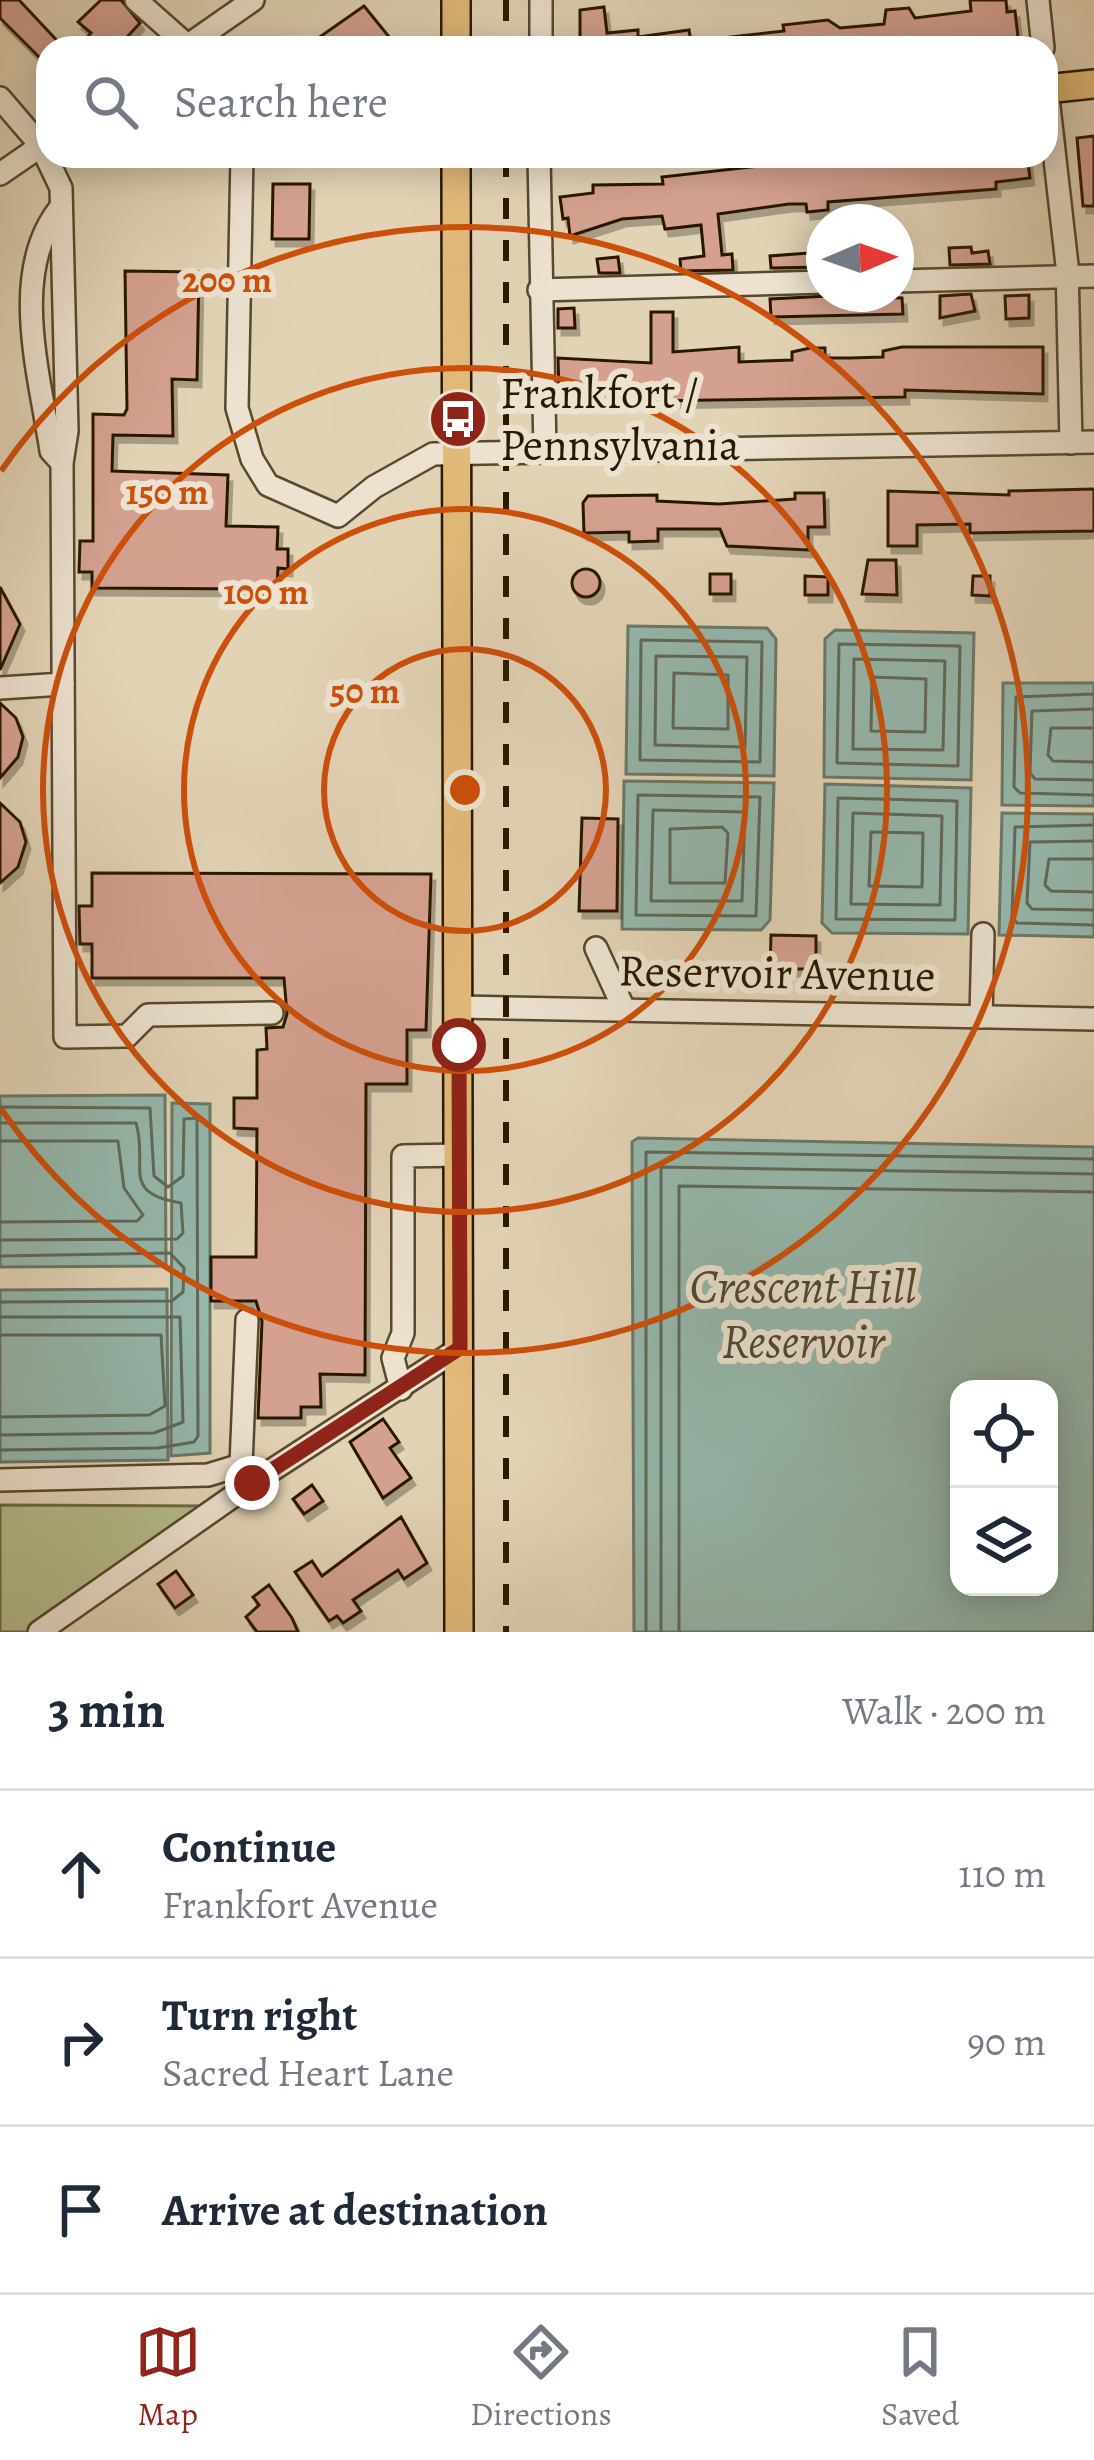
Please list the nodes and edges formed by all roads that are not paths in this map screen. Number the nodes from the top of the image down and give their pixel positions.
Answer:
1 (136, 0) edge
2 (253, 0) edge
3 (456, 0) edge
4 (541, 0) edge
5 (1038, 0) edge
6 (174, 36) edge
7 (202, 36) edge
8 (456, 36) edge
9 (541, 36) edge
10 (1041, 36) edge
11 (1094, 84) edge
12 (1058, 88) edge
13 (0, 98) edge
14 (36, 135) edge
15 (36, 149) edge
16 (53, 168) edge
17 (242, 168) edge
18 (456, 168) edge
19 (539, 168) edge
20 (1055, 168) edge
21 (0, 174) edge
22 (1094, 276) edge
23 (1067, 277) junction
24 (914, 280) edge
25 (806, 283) edge
26 (539, 290) junction
27 (1083, 442) edge
28 (458, 452) junction
29 (545, 452) junction
30 (63, 684) junction
31 (0, 688) edge
32 (983, 934) dead end
33 (596, 948) dead end
34 (459, 1007) junction
35 (624, 1009) junction
36 (272, 1013) dead end
37 (981, 1017) junction
38 (1094, 1019) edge
39 (459, 1155) junction
40 (247, 1320) dead end
41 (460, 1348) junction
42 (401, 1389) junction
43 (246, 1474) junction
44 (0, 1480) edge
45 (39, 1632) edge
46 (459, 1632) edge

1 - 6 street
2 - 7 street
3 - 8 main road
4 - 9 street
5 - 10 street
11 - 12 main road
13 - 14 street
15 - 21 street
16 - 30 street
17 - 28 street
18 - 28 main road
19 - 26 street
20 - 23 street
22 - 23 street
23 - 24 street
23 - 27 street
25 - 26 street
26 - 29 street
27 - 29 street
28 - 29 street
28 - 34 main road
30 - 31 street
30 - 36 street
32 - 37 street
33 - 35 street
34 - 35 street, Reservoir Avenue
34 - 39 main road
35 - 37 street, Reservoir Avenue
37 - 38 street, Reservoir Avenue
39 - 41 main road
39 - 42 street
40 - 43 street
41 - 42 street
41 - 46 main road
42 - 43 street
43 - 44 street
43 - 45 street

